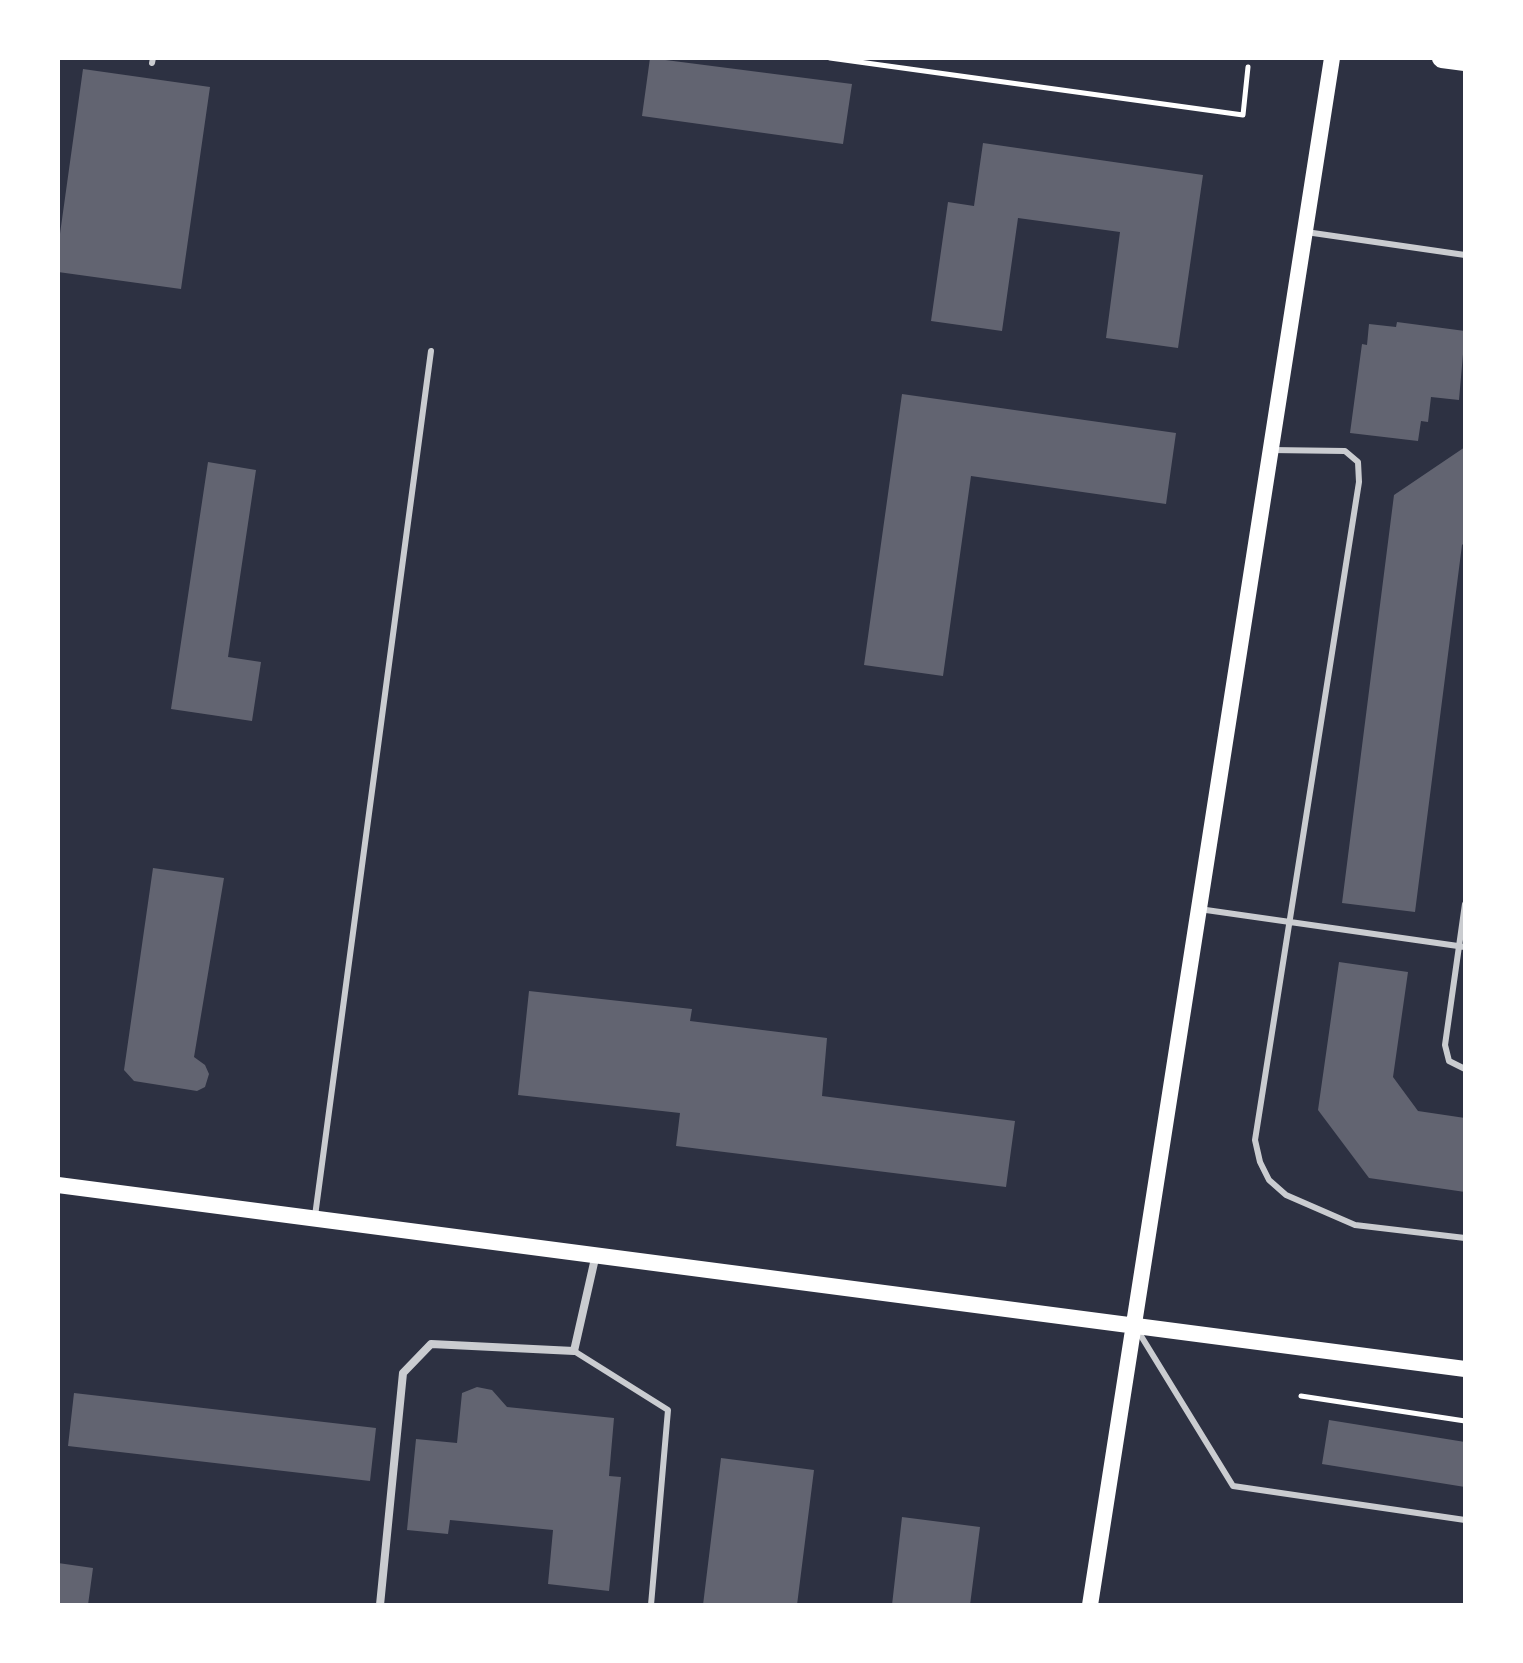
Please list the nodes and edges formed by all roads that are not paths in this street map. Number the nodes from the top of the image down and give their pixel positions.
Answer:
1 (1332, 58) edge
2 (1442, 58) edge
3 (1465, 61) edge
4 (1306, 232) junction
5 (1465, 255) edge
6 (431, 351) dead end
7 (1271, 450) junction
8 (1465, 904) edge
9 (1199, 909) junction
10 (1290, 924) junction
11 (1462, 946) edge
12 (1465, 1069) edge
13 (58, 1185) edge
14 (315, 1216) junction
15 (1465, 1238) edge
16 (596, 1253) junction
17 (1134, 1325) junction
18 (574, 1351) junction
19 (1465, 1369) edge
20 (1465, 1520) edge
21 (380, 1605) edge
22 (651, 1605) edge
23 (1090, 1605) edge

1 - 4 main road
2 - 3 main road
4 - 5 lane
4 - 7 main road
6 - 14 lane
7 - 9 main road
7 - 10 lane
8 - 11 lane
9 - 10 lane
9 - 17 main road
10 - 11 lane
10 - 15 lane
11 - 12 lane
13 - 14 main road
14 - 16 main road
16 - 17 main road
16 - 18 street
17 - 19 main road
17 - 20 lane
17 - 23 main road
18 - 21 street
18 - 22 lane

